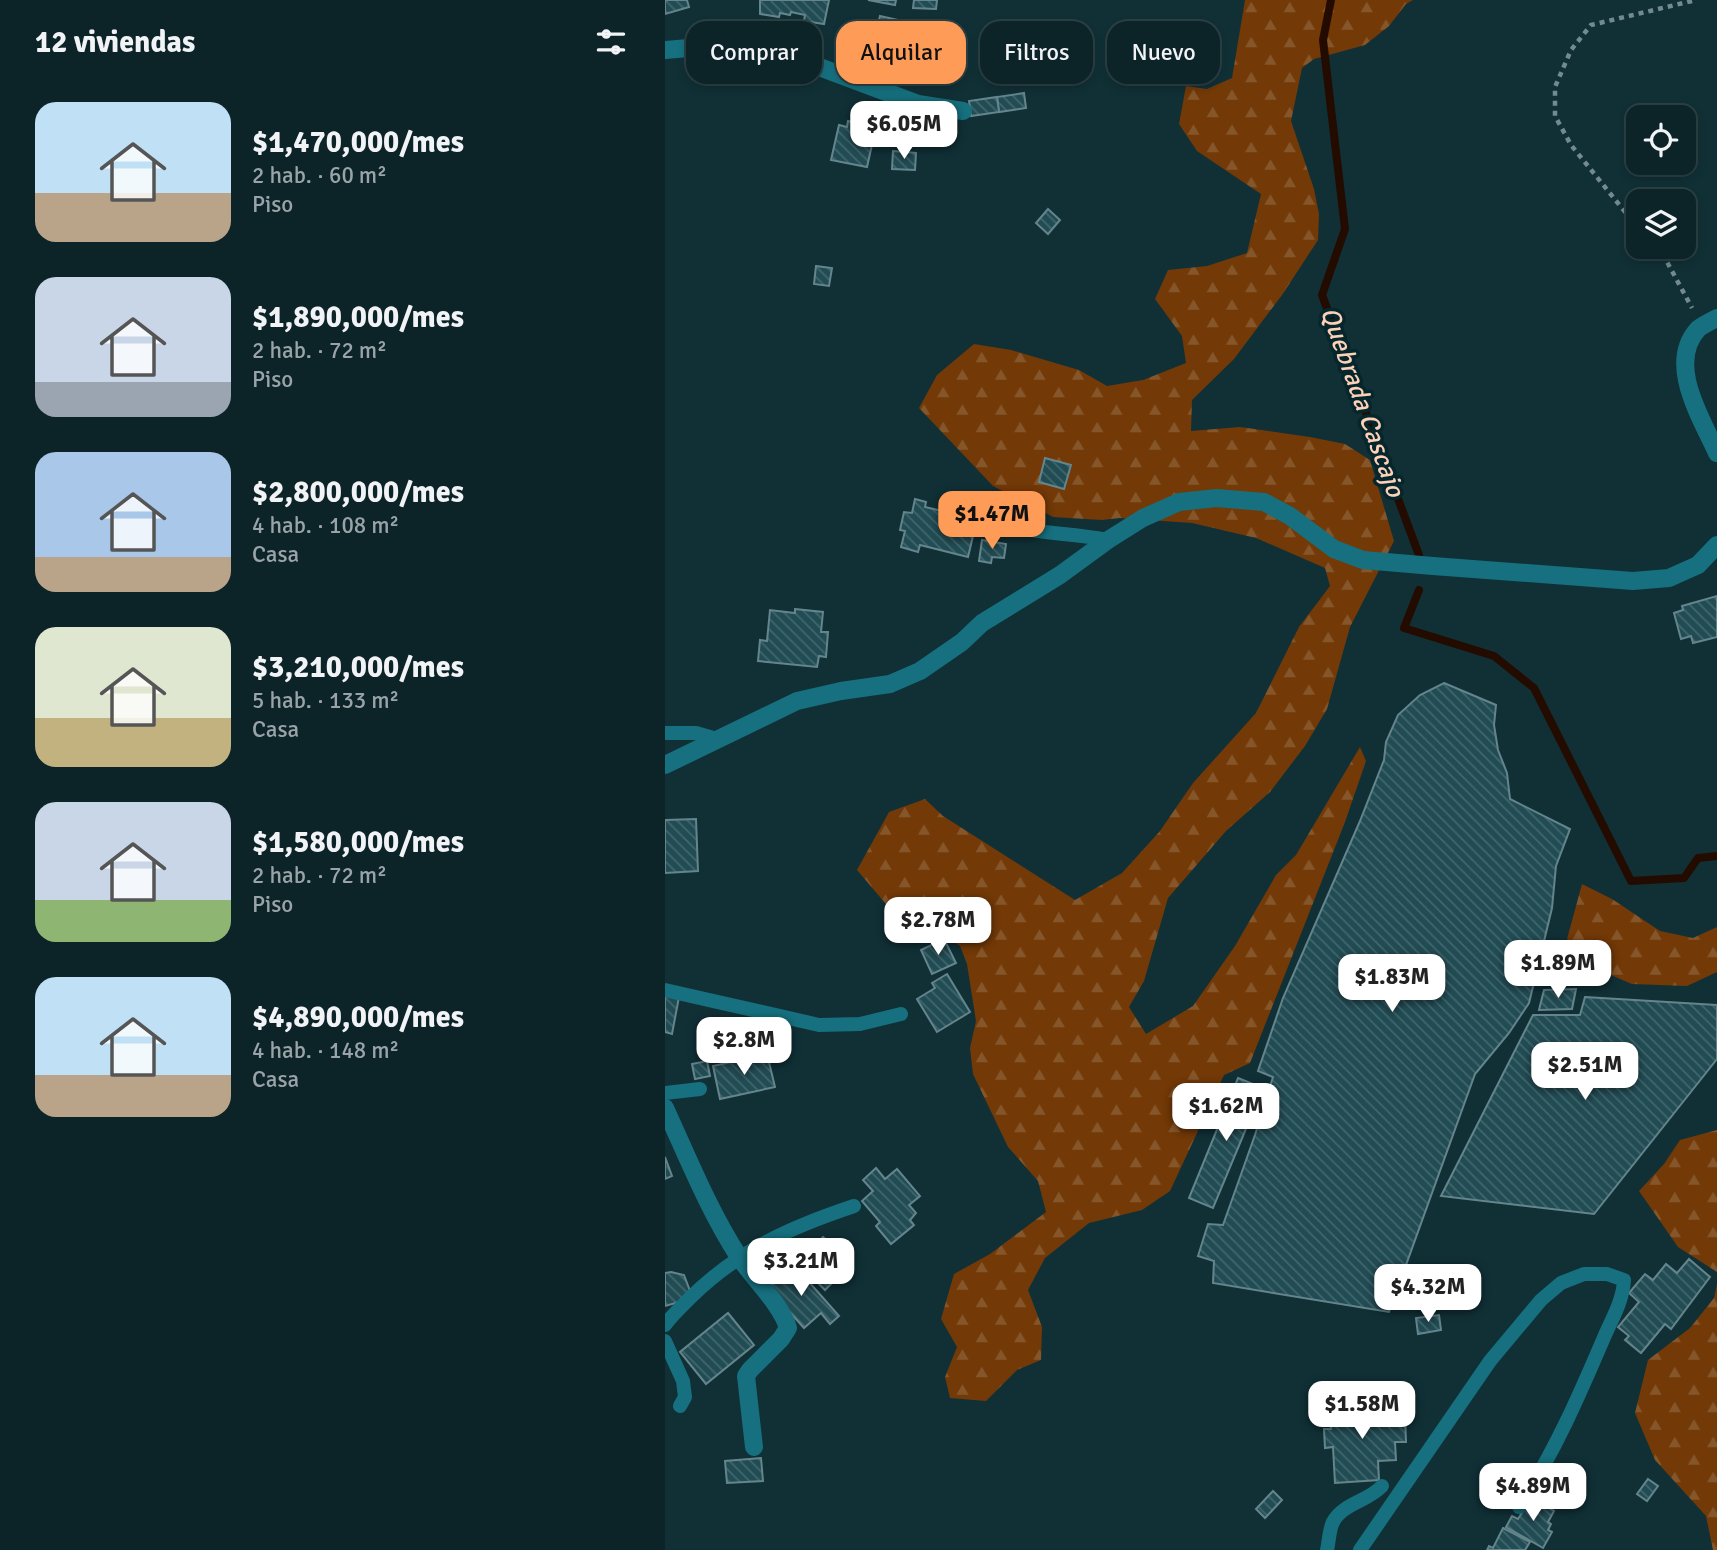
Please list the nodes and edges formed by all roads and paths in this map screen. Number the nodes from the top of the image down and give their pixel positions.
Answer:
1 (1696, 0) edge
2 (665, 50) edge
3 (963, 111) dead end
4 (1626, 213) edge
5 (1665, 259) edge
6 (1717, 318) edge
7 (1698, 329) junction
8 (1717, 453) edge
9 (1008, 526) dead end
10 (1108, 540) junction
11 (1717, 545) edge
12 (665, 733) edge
13 (717, 739) junction
14 (665, 765) edge
15 (665, 990) edge
16 (901, 1014) dead end
17 (700, 1089) dead end
18 (665, 1093) edge
19 (665, 1108) edge
20 (854, 1206) dead end
21 (739, 1256) junction
22 (665, 1325) edge
23 (665, 1341) edge
24 (680, 1406) dead end
25 (754, 1447) dead end
26 (1382, 1486) dead end
27 (1519, 1507) dead end
28 (1327, 1550) edge
29 (1360, 1550) edge

1 - 4 path
2 - 3 street
5 - 7 path
6 - 7 street
7 - 8 street
9 - 10 lane
10 - 11 street
10 - 13 street
12 - 13 lane
13 - 14 street
15 - 16 lane
17 - 18 lane
19 - 21 street
20 - 21 lane
21 - 22 lane
21 - 25 street
23 - 24 lane
26 - 28 lane
27 - 29 lane

